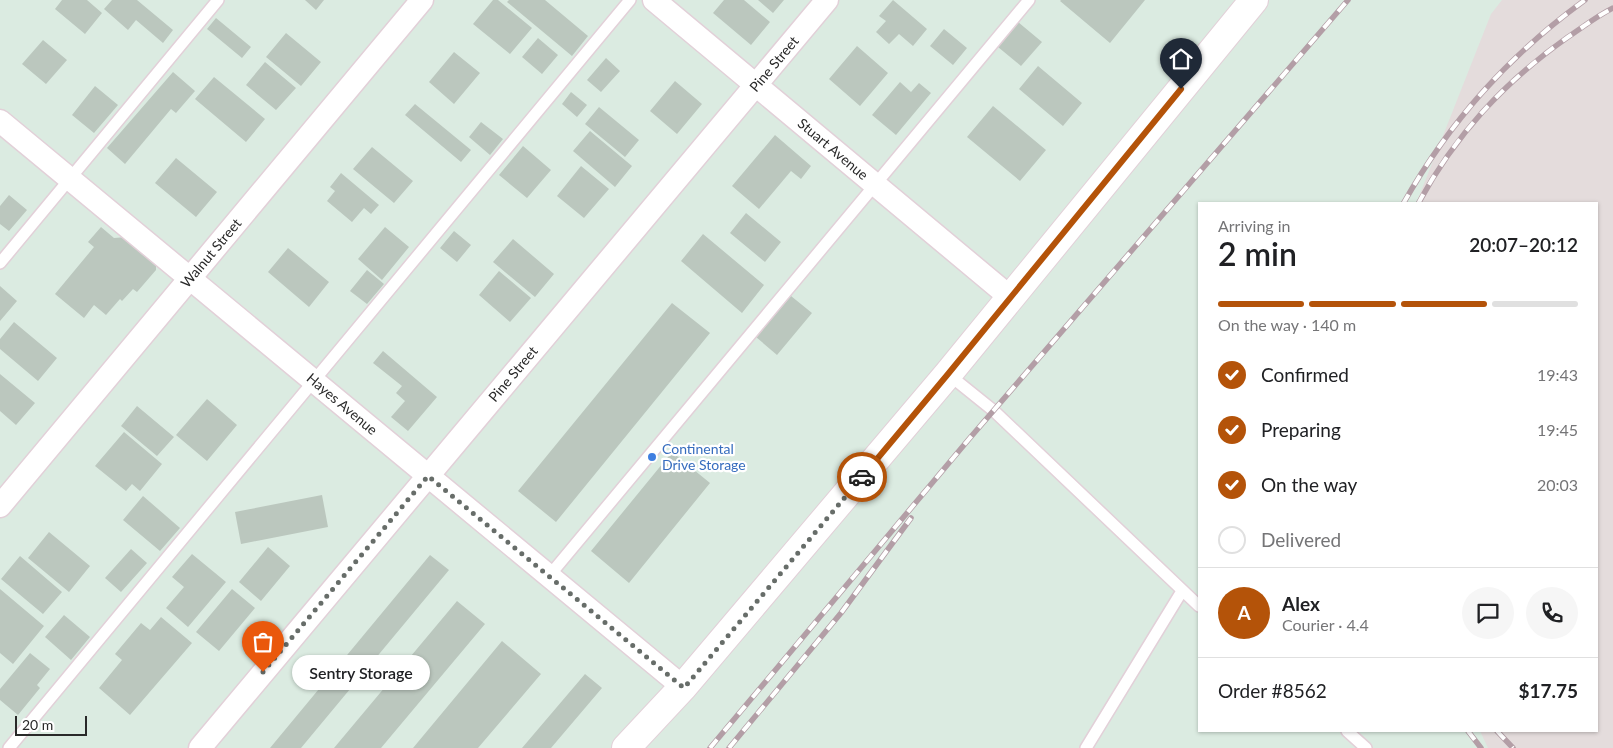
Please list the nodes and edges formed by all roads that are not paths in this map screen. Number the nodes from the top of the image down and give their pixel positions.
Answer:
1 (218, 0) edge
2 (422, 0) edge
3 (630, 0) edge
4 (654, 0) edge
5 (827, 0) edge
6 (1029, 0) edge
7 (1254, 0) edge
8 (756, 85) junction
9 (0, 121) edge
10 (70, 179) junction
11 (876, 185) junction
12 (0, 263) edge
13 (190, 278) junction
14 (1011, 298) junction
15 (948, 374) junction
16 (314, 381) junction
17 (428, 476) junction
18 (0, 506) edge
19 (549, 576) junction
20 (1182, 590) junction
21 (1198, 605) edge
22 (684, 688) junction
23 (1348, 732) edge
24 (9, 748) edge
25 (200, 748) edge
26 (626, 748) edge
27 (1086, 748) edge
28 (1366, 748) edge

1 - 10 lane
2 - 13 street, Walnut Street
3 - 16 lane
4 - 8 street, Stuart Avenue
5 - 8 street, Pine Street
6 - 11 lane
7 - 14 main road
8 - 11 street, Stuart Avenue
8 - 17 street, Pine Street
9 - 10 street, Hayes Avenue
10 - 12 lane
10 - 13 street, Hayes Avenue
11 - 14 street, Stuart Avenue
11 - 19 lane
13 - 16 street, Hayes Avenue
13 - 18 street, Walnut Street
14 - 15 main road
15 - 20 lane
15 - 22 main road
16 - 17 street, Hayes Avenue
16 - 24 lane
17 - 19 street, Hayes Avenue
17 - 25 street, Pine Street
19 - 22 street, Hayes Avenue
20 - 21 lane
20 - 27 lane
22 - 26 main road
23 - 28 lane

